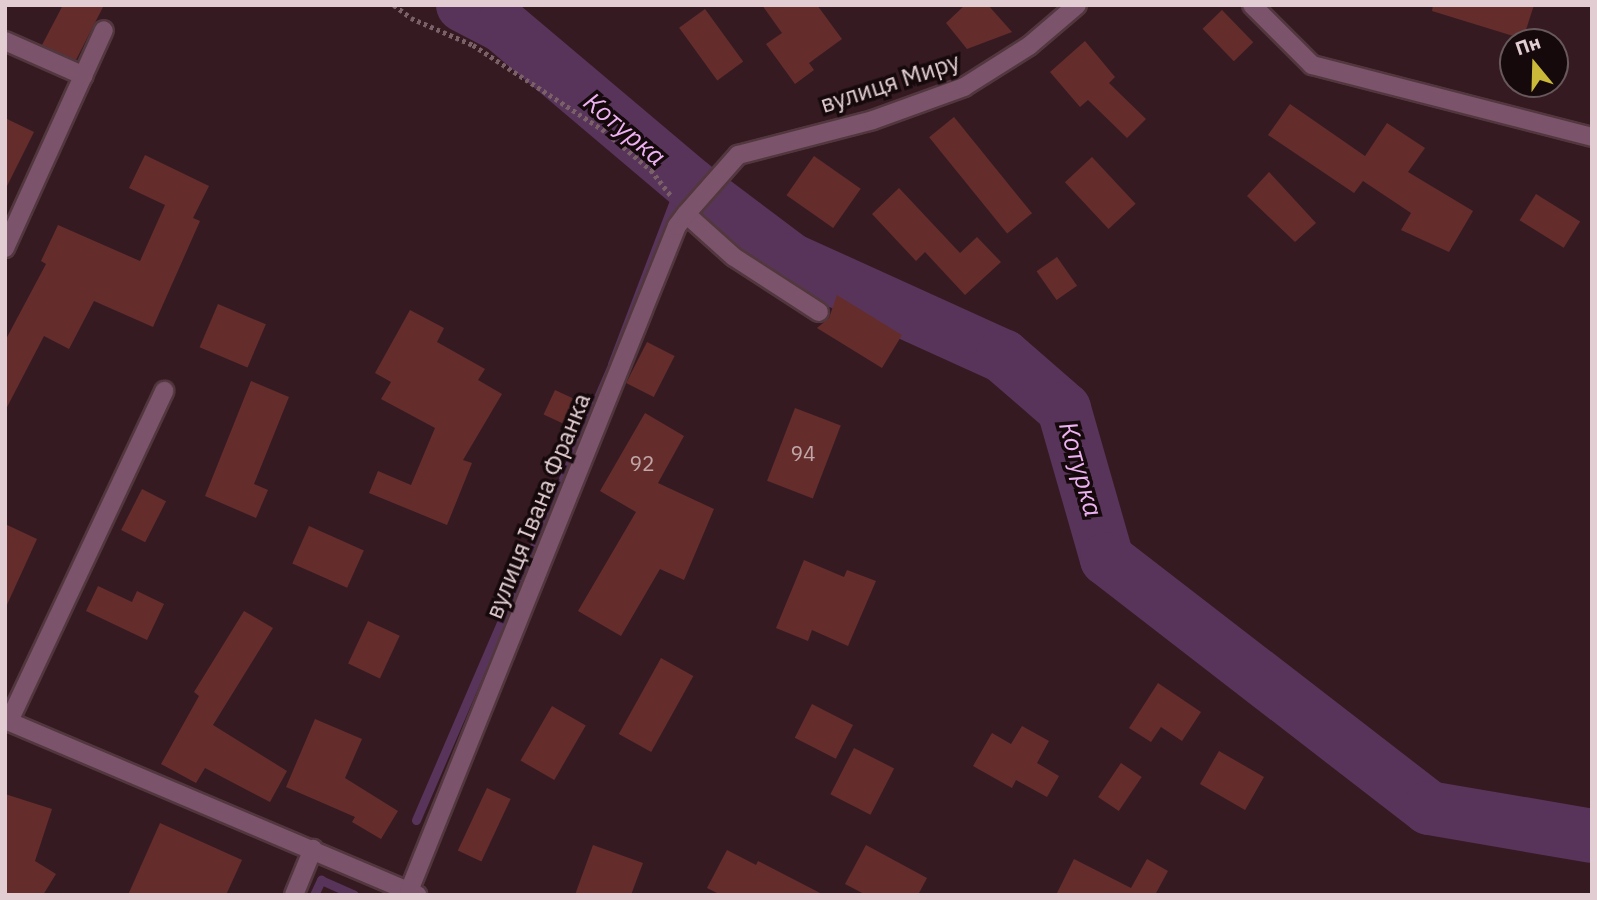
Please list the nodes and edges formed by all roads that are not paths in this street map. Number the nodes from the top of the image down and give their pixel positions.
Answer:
1 (1077, 5) edge
2 (1252, 5) edge
3 (104, 30) dead end
4 (5, 41) edge
5 (84, 76) junction
6 (1592, 137) edge
7 (738, 155) joint
8 (686, 214) junction
9 (5, 248) edge
10 (819, 312) dead end
11 (164, 391) dead end
12 (7, 720) edge
13 (313, 849) junction
14 (413, 893) edge
15 (294, 895) edge

1 - 7 street, вулиця Миру
2 - 6 street
3 - 5 street
4 - 5 street
5 - 9 street
7 - 8 street, вулиця Івана Франка
8 - 10 street
8 - 14 street, вулиця Івана Франка
11 - 12 street
12 - 13 street, вулиця Івана Франка
13 - 14 street, вулиця Івана Франка
13 - 15 street

